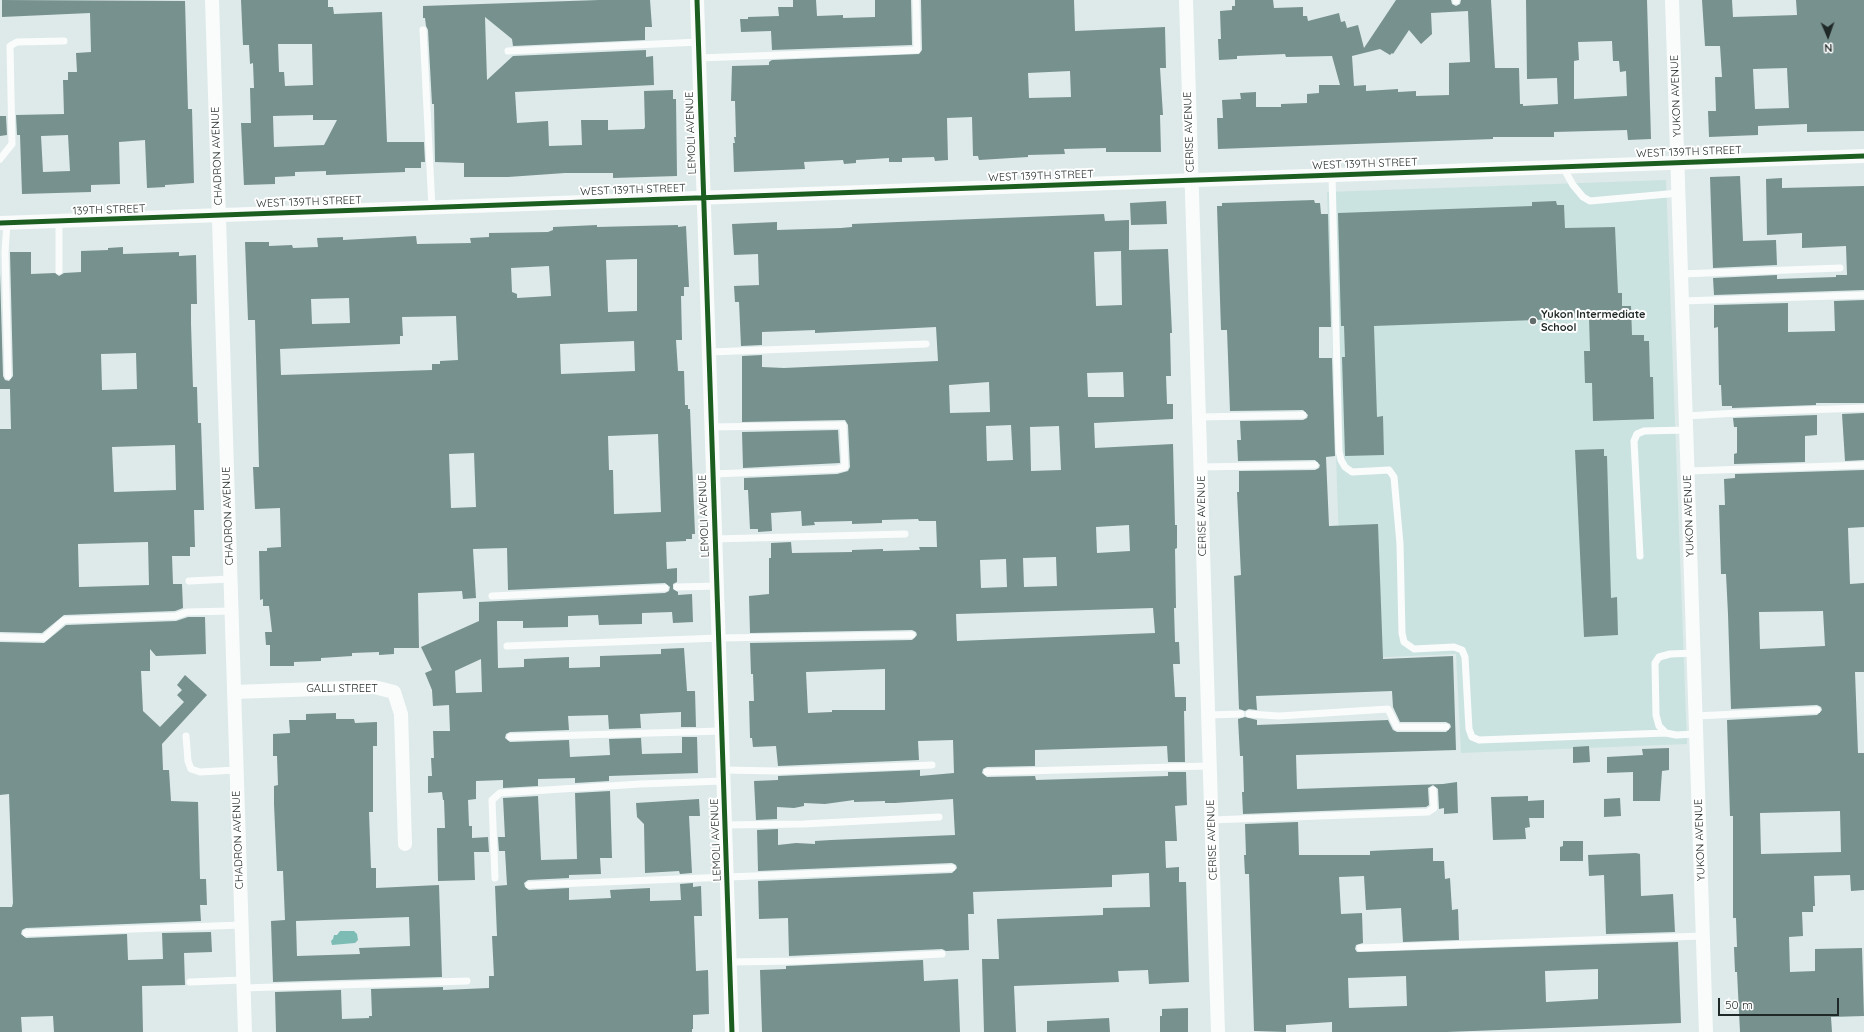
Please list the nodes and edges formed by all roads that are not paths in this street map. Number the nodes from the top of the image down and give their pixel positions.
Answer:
1 (212, 0) edge
2 (697, 0) edge
3 (916, 0) edge
4 (1186, 0) edge
5 (1672, 0) edge
6 (423, 30) dead end
7 (64, 41) dead end
8 (699, 42) junction
9 (508, 51) dead end
10 (699, 58) junction
11 (1864, 156) edge
12 (0, 159) edge
13 (1678, 163) junction
14 (1563, 167) junction
15 (1332, 175) junction
16 (1191, 180) junction
17 (1679, 193) junction
18 (703, 198) junction
19 (432, 208) junction
20 (219, 216) junction
21 (59, 222) junction
22 (3, 223) edge
23 (1840, 268) dead end
24 (58, 271) dead end
25 (1681, 274) junction
26 (1864, 296) edge
27 (1682, 301) junction
28 (926, 344) dead end
29 (708, 352) junction
30 (8, 376) dead end
31 (1864, 408) edge
32 (1303, 414) dead end
33 (1200, 417) junction
34 (1686, 423) junction
35 (711, 427) junction
36 (1864, 464) edge
37 (1315, 465) dead end
38 (1201, 467) junction
39 (1688, 471) junction
40 (713, 474) junction
41 (905, 534) dead end
42 (715, 539) junction
43 (1640, 556) dead end
44 (230, 579) junction
45 (190, 580) dead end
46 (717, 586) junction
47 (677, 587) dead end
48 (664, 588) dead end
49 (492, 596) dead end
50 (231, 611) junction
51 (912, 635) dead end
52 (0, 637) edge
53 (718, 638) junction
54 (507, 646) dead end
55 (1694, 653) junction
56 (234, 692) junction
57 (1817, 710) dead end
58 (1208, 715) junction
59 (1696, 716) junction
60 (1446, 727) dead end
61 (722, 731) junction
62 (1666, 733) junction
63 (1696, 734) junction
64 (186, 736) dead end
65 (510, 737) dead end
66 (932, 765) dead end
67 (1209, 766) junction
68 (236, 770) junction
69 (987, 772) dead end
70 (723, 776) junction
71 (1433, 790) dead end
72 (939, 817) dead end
73 (1211, 820) junction
74 (725, 826) junction
75 (405, 844) dead end
76 (952, 868) dead end
77 (727, 876) junction
78 (495, 878) dead end
79 (530, 885) dead end
80 (241, 925) junction
81 (26, 933) dead end
82 (1703, 936) junction
83 (1360, 948) dead end
84 (942, 954) dead end
85 (730, 962) junction
86 (467, 981) dead end
87 (190, 982) dead end
88 (243, 984) junction
89 (245, 1032) edge
90 (732, 1032) edge
91 (1218, 1032) edge
92 (1706, 1032) edge

1 - 20 street, CHADRON AVENUE
2 - 8 street, LEMOLI AVENUE
3 - 10 lane
4 - 16 street, CERISE AVENUE
5 - 13 street, YUKON AVENUE
6 - 19 lane
7 - 12 lane
8 - 9 lane
8 - 10 street, LEMOLI AVENUE
10 - 18 street, LEMOLI AVENUE
11 - 13 street, WEST 139TH STREET
13 - 14 street, WEST 139TH STREET
13 - 17 street, YUKON AVENUE
14 - 15 street, WEST 139TH STREET
14 - 17 lane
15 - 16 street, WEST 139TH STREET
15 - 62 lane
16 - 18 street, WEST 139TH STREET
16 - 33 street, CERISE AVENUE
17 - 25 street, YUKON AVENUE
18 - 19 street, WEST 139TH STREET
18 - 29 street, LEMOLI AVENUE
19 - 20 street, WEST 139TH STREET
20 - 21 street, 139TH STREET
20 - 44 street, CHADRON AVENUE
21 - 22 street, 139TH STREET
21 - 24 lane
22 - 30 lane
23 - 25 lane
25 - 27 street, YUKON AVENUE
26 - 27 lane
27 - 34 street, YUKON AVENUE
28 - 29 lane
29 - 35 street, LEMOLI AVENUE
31 - 34 lane
32 - 33 lane
33 - 38 street, CERISE AVENUE
34 - 39 street, YUKON AVENUE
34 - 43 lane
35 - 40 street, LEMOLI AVENUE
35 - 40 lane
36 - 39 lane
37 - 38 lane
38 - 58 street, CERISE AVENUE
39 - 55 street, YUKON AVENUE
40 - 42 street, LEMOLI AVENUE
41 - 42 lane
42 - 46 street, LEMOLI AVENUE
44 - 45 lane
44 - 50 street, CHADRON AVENUE
46 - 47 lane
46 - 53 street, LEMOLI AVENUE
48 - 49 lane
50 - 52 lane
50 - 56 street, CHADRON AVENUE
51 - 53 lane
53 - 54 lane
53 - 61 street, LEMOLI AVENUE
55 - 59 street, YUKON AVENUE
55 - 62 lane
56 - 68 street, CHADRON AVENUE
56 - 75 street, GALLI STREET
57 - 59 lane
58 - 60 lane
58 - 67 street, CERISE AVENUE
59 - 63 street, YUKON AVENUE
61 - 65 lane
61 - 70 street, LEMOLI AVENUE
62 - 63 lane
63 - 82 street, YUKON AVENUE
64 - 68 lane
66 - 70 lane
67 - 69 lane
67 - 73 street, CERISE AVENUE
68 - 80 street, CHADRON AVENUE
70 - 74 street, LEMOLI AVENUE
70 - 78 lane
71 - 73 lane
72 - 74 lane
73 - 91 street, CERISE AVENUE
74 - 77 street, LEMOLI AVENUE
76 - 77 lane
77 - 79 lane
77 - 85 street, LEMOLI AVENUE
80 - 81 lane
80 - 88 street, CHADRON AVENUE
82 - 83 lane
82 - 92 street, YUKON AVENUE
84 - 85 lane
85 - 90 street, LEMOLI AVENUE
86 - 88 lane
87 - 88 lane
88 - 89 street, CHADRON AVENUE

